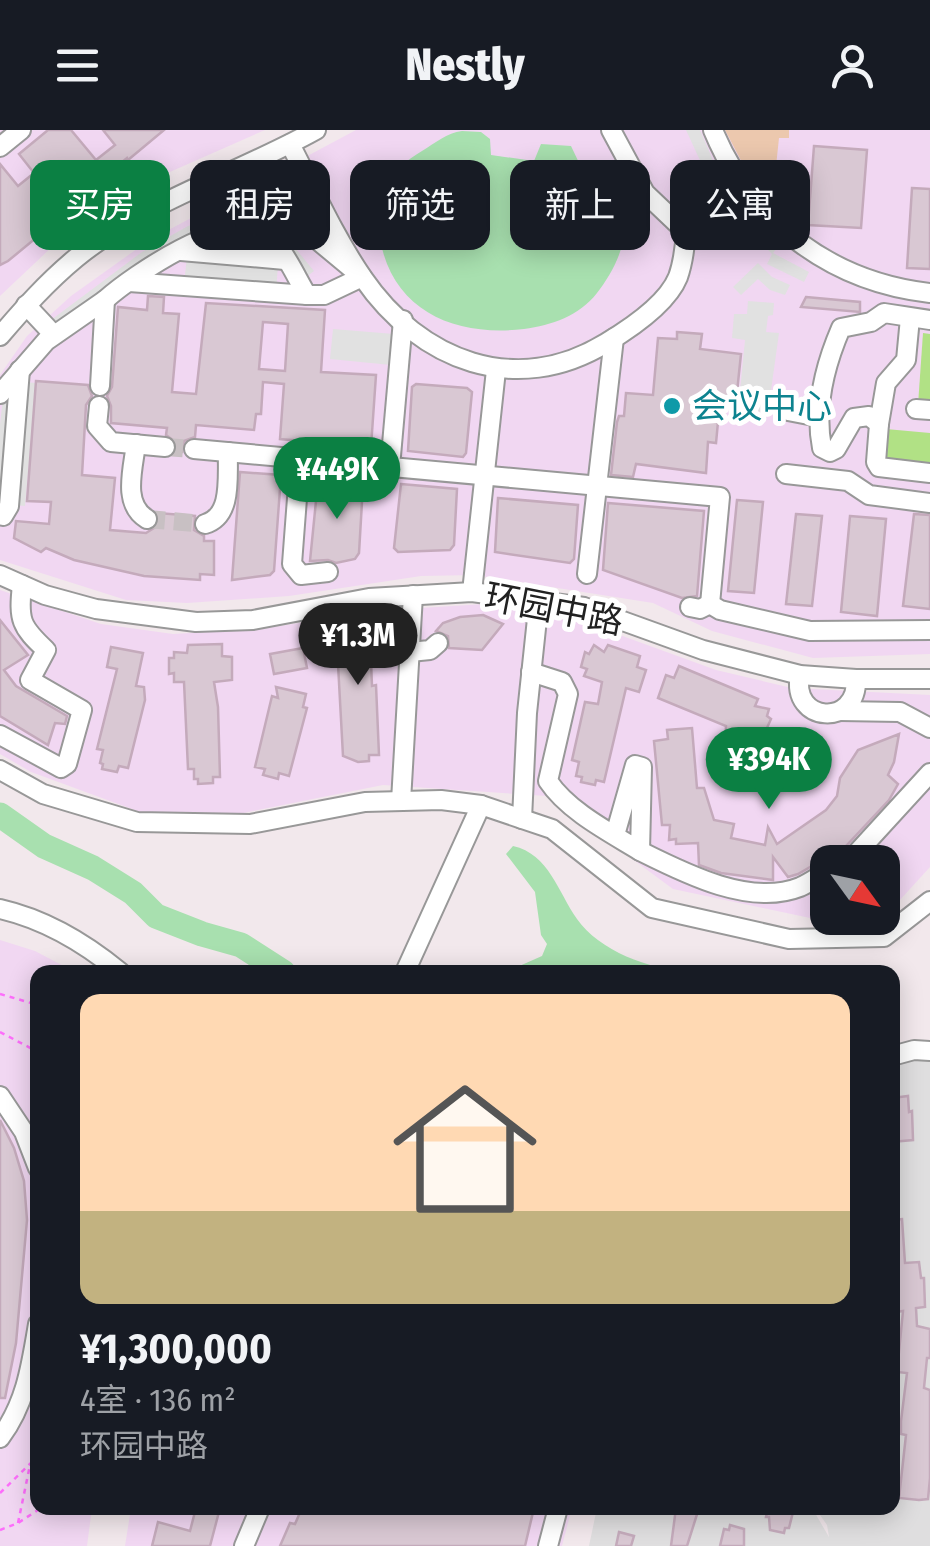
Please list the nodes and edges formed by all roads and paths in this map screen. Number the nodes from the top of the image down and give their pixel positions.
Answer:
1 (316, 130) edge
2 (611, 130) edge
3 (713, 130) edge
4 (290, 144) junction
5 (257, 160) edge
6 (190, 193) edge
7 (329, 250) edge
8 (181, 251) junction
9 (285, 260) junction
10 (362, 277) junction
11 (128, 282) junction
12 (924, 292) edge
13 (307, 295) junction
14 (105, 300) junction
15 (26, 306) junction
16 (918, 319) edge
17 (402, 320) junction
18 (0, 336) edge
19 (54, 336) junction
20 (614, 338) junction
21 (20, 370) junction
22 (496, 370) junction
23 (100, 386) dead end
24 (0, 394) edge
25 (98, 406) dead end
26 (788, 411) dead end
27 (819, 417) junction
28 (878, 424) junction
29 (136, 444) junction
30 (166, 446) tunnel mouth
31 (194, 449) tunnel mouth
32 (228, 452) junction
33 (300, 459) junction
34 (390, 467) junction
35 (930, 473) edge
36 (786, 474) dead end
37 (484, 476) junction
38 (597, 486) junction
39 (930, 503) edge
40 (0, 516) edge
41 (147, 519) dead end
42 (205, 524) dead end
43 (328, 572) dead end
44 (588, 574) dead end
45 (0, 576) edge
46 (22, 586) junction
47 (472, 592) junction
48 (413, 595) junction
49 (539, 600) junction
50 (710, 604) junction
51 (690, 607) dead end
52 (9, 612) edge
53 (930, 630) edge
54 (438, 643) dead end
55 (410, 652) junction
56 (530, 672) junction
57 (800, 675) junction
58 (930, 679) edge
59 (856, 680) junction
60 (840, 711) junction
61 (930, 728) edge
62 (0, 736) edge
63 (0, 770) edge
64 (930, 774) edge
65 (401, 801) junction
66 (482, 805) junction
67 (522, 818) junction
68 (615, 835) junction
69 (864, 845) edge
70 (640, 850) junction
71 (810, 880) edge
72 (930, 902) edge
73 (0, 909) edge
74 (110, 965) edge
75 (407, 965) edge
76 (0, 994) edge
77 (30, 1003) edge
78 (0, 1032) edge
79 (30, 1048) edge
80 (930, 1051) edge
81 (900, 1054) edge
82 (0, 1096) edge
83 (30, 1147) edge
84 (30, 1371) edge
85 (0, 1438) edge
86 (30, 1465) joint
87 (0, 1493) edge
88 (30, 1515) edge
89 (257, 1515) edge
90 (556, 1515) edge
91 (18, 1522) junction
92 (0, 1530) edge
93 (244, 1546) edge
94 (548, 1546) edge

1 - 4 street
2 - 20 street
3 - 12 street
4 - 5 street
4 - 10 street
6 - 15 street
7 - 10 street
8 - 9 street
8 - 9 street
8 - 11 street
9 - 13 street
10 - 13 street
10 - 17 street
11 - 13 street
11 - 14 street
12 - 16 street
14 - 19 street
14 - 23 street
15 - 18 street
15 - 19 street
16 - 27 street
16 - 28 street
17 - 22 street
17 - 34 street
19 - 21 street
20 - 22 street
20 - 38 street
21 - 24 street
21 - 40 street
22 - 37 street
25 - 29 street
26 - 27 street
27 - 28 street
28 - 35 street
29 - 30 street
29 - 41 street
31 - 32 street
32 - 33 street
32 - 42 street
33 - 34 street
33 - 43 street
34 - 37 street
36 - 39 street
37 - 38 street
37 - 47 street
38 - 44 street
38 - 50 street
45 - 46 street, 环园中路
46 - 48 street, 环园中路
46 - 52 street
47 - 48 street, 环园中路
47 - 49 street, 环园中路
48 - 55 street
49 - 56 street
49 - 57 street, 环园中路
50 - 51 street
50 - 53 street
52 - 62 street
54 - 55 street
55 - 65 street
56 - 67 street
56 - 68 street
57 - 59 street, 环园中路
57 - 60 street
58 - 59 street, 环园中路
59 - 60 street
60 - 61 street
63 - 65 street
64 - 69 street
65 - 66 street
66 - 67 street
66 - 75 street
67 - 72 street
68 - 70 street
68 - 70 street
70 - 71 street
73 - 74 street
76 - 77 path
78 - 79 path
80 - 81 street
82 - 83 street
84 - 85 street
86 - 87 path
86 - 91 path
88 - 91 path
89 - 93 street
90 - 94 street
91 - 92 path

